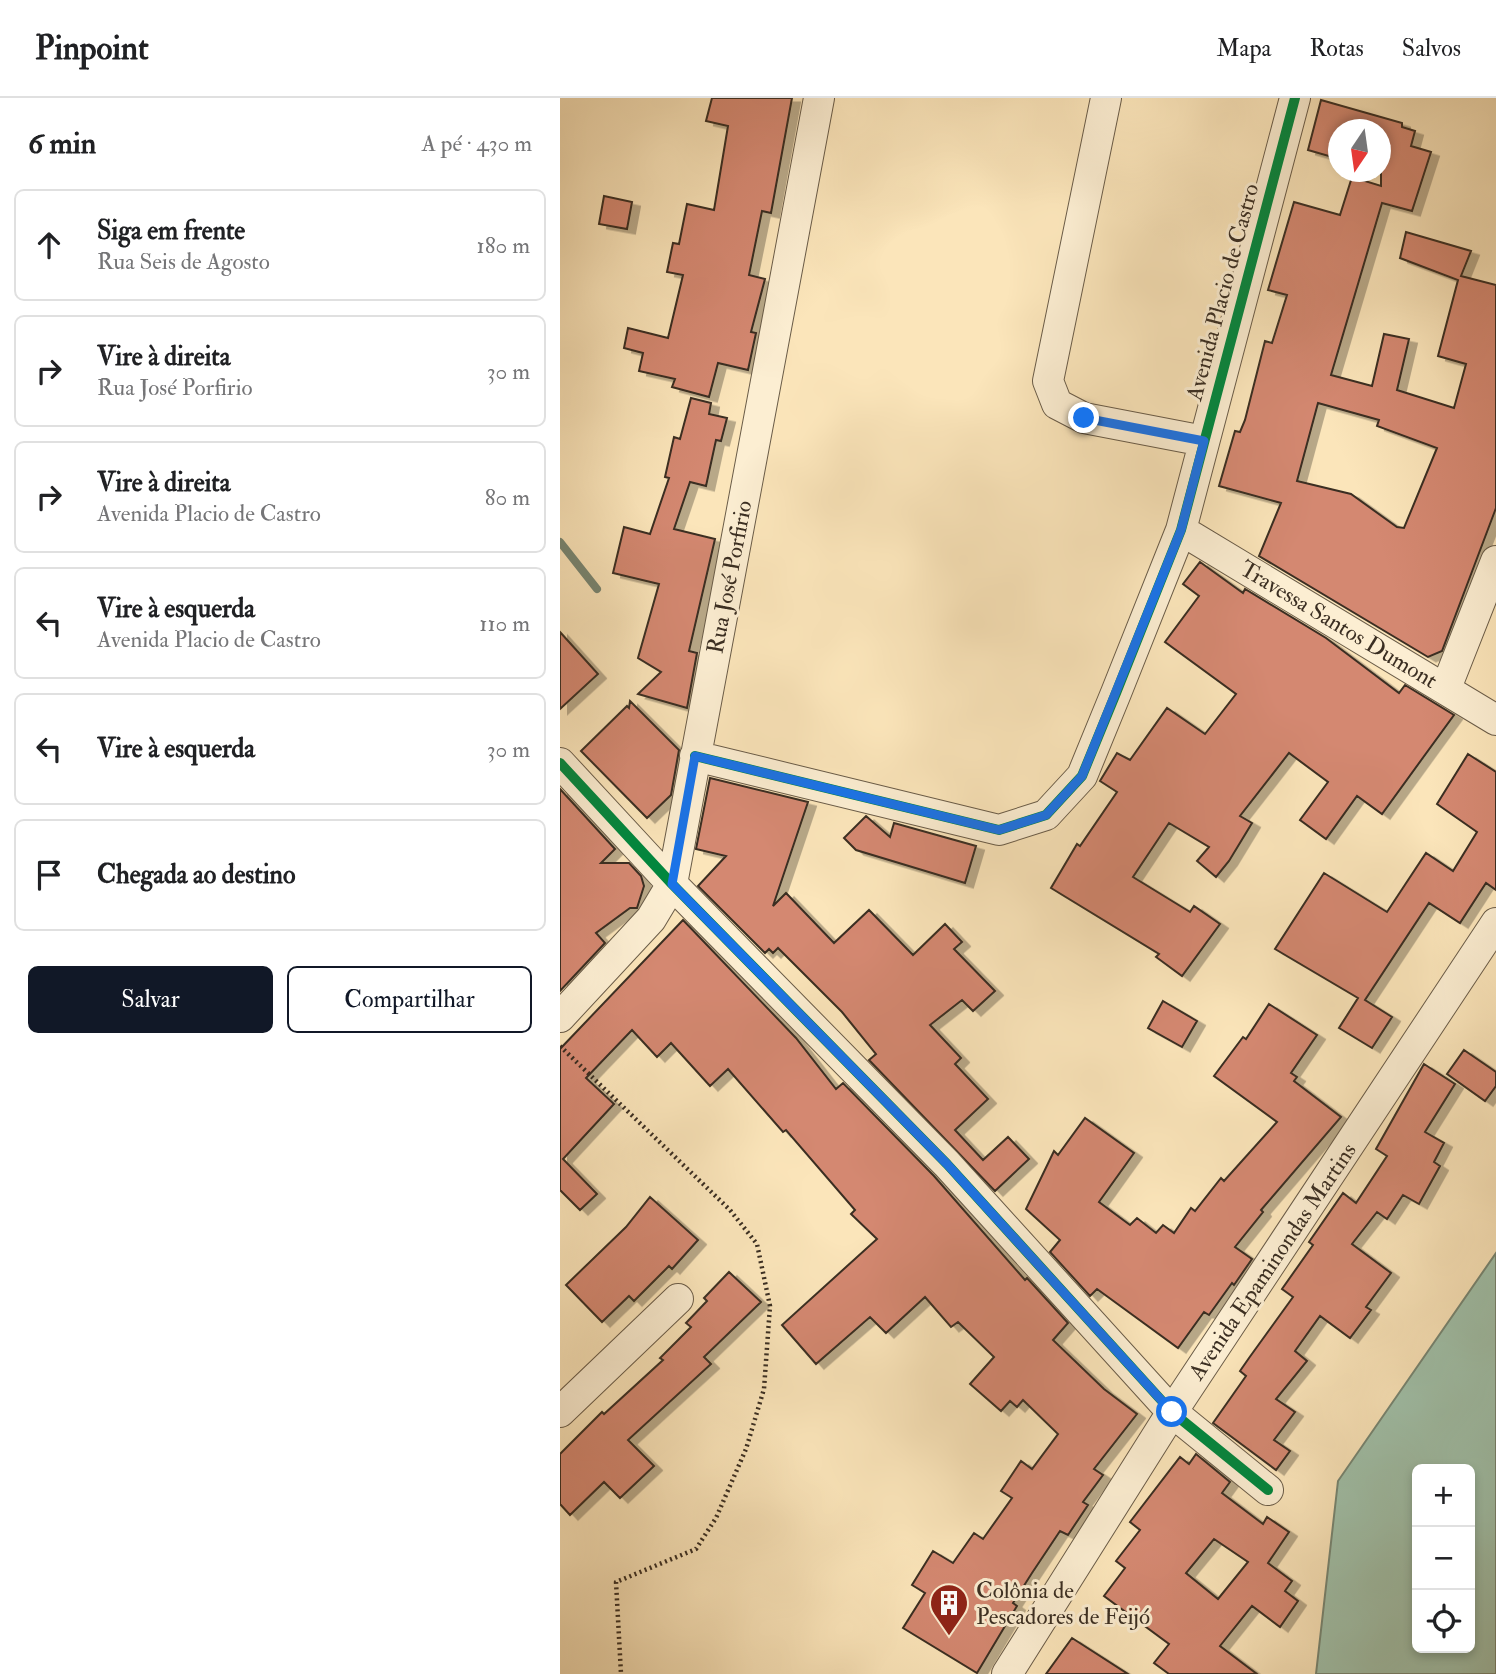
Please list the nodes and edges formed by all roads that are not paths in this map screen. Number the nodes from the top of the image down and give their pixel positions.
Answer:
1 (819, 98) edge
2 (1106, 98) edge
3 (1295, 98) edge
4 (1204, 441) junction
5 (1181, 530) junction
6 (1496, 561) edge
7 (1446, 688) junction
8 (1496, 720) edge
9 (695, 756) junction
10 (560, 763) edge
11 (672, 884) junction
12 (1496, 923) edge
13 (560, 1017) edge
14 (678, 1300) dead end
15 (560, 1412) edge
16 (1172, 1412) junction
17 (1268, 1490) dead end
18 (1007, 1674) edge

1 - 9 street, Rua José Porfirio
2 - 4 street
3 - 4 street, Avenida Placio de Castro
4 - 5 street, Avenida Placio de Castro
5 - 7 street, Travessa Santos Dumont
5 - 9 street, Avenida Placio de Castro
6 - 7 street
7 - 8 street, Travessa Santos Dumont
9 - 11 street, Rua José Porfirio
10 - 11 street
11 - 13 street, Rua José Porfirio
11 - 16 street
12 - 16 street, Avenida Epaminondas Martins
14 - 15 street
16 - 17 street
16 - 18 street, Avenida Epaminondas Martins

